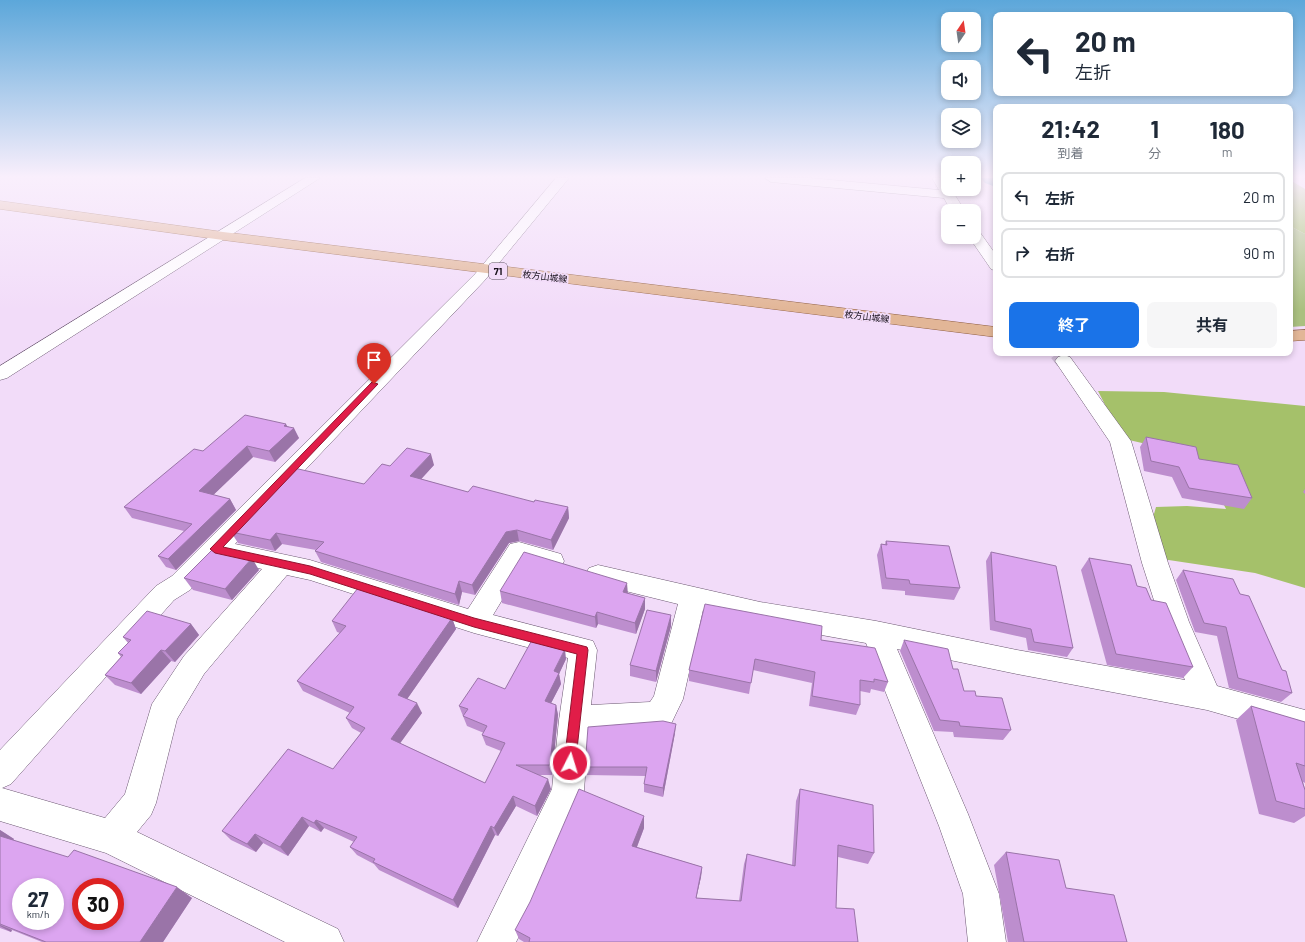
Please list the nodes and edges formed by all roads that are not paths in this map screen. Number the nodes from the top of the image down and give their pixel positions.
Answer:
1 (119, 222) edge
2 (245, 222) edge
3 (526, 222) edge
4 (223, 236) junction
5 (981, 244) edge
6 (993, 262) edge
7 (486, 269) junction
8 (993, 332) edge
9 (1305, 335) edge
10 (1293, 336) edge
11 (1064, 361) tunnel mouth
12 (0, 374) edge
13 (215, 549) junction
14 (281, 565) junction
15 (693, 598) junction
16 (474, 622) junction
17 (876, 633) junction
18 (1207, 697) junction
19 (574, 720) junction
20 (1305, 724) edge
21 (0, 773) edge
22 (0, 804) edge
23 (111, 837) junction
24 (325, 942) edge
25 (496, 942) edge
26 (987, 942) edge

1 - 4 main road, 枚方山城線 / 71
2 - 4 street
3 - 7 street
4 - 7 main road, 枚方山城線 / 71
4 - 12 street
5 - 6 street
7 - 8 main road, 枚方山城線 / 71
7 - 13 street
9 - 10 main road
11 - 18 street
13 - 14 street
13 - 21 street
14 - 16 street
14 - 23 street
15 - 16 street
15 - 17 street
15 - 19 street
16 - 19 street
17 - 18 street
17 - 26 street
18 - 20 street
19 - 25 street
22 - 23 street
23 - 24 street

